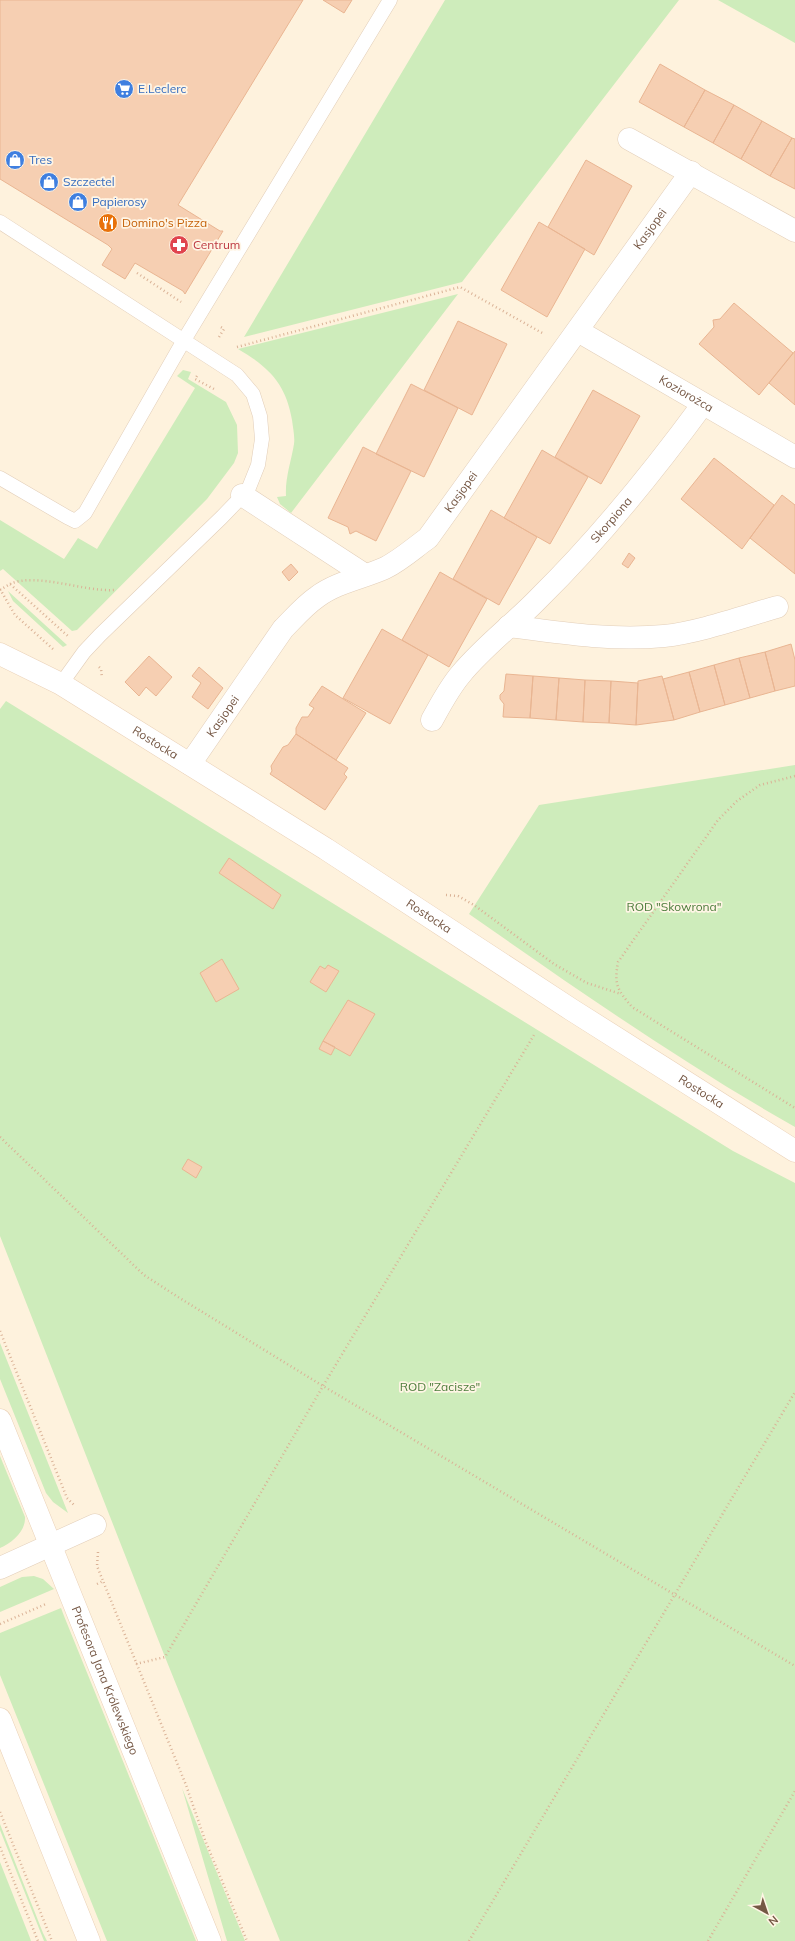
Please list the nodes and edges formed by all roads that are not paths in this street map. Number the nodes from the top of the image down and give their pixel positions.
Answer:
1 (390, 0) edge
2 (629, 139) dead end
3 (691, 172) junction
4 (0, 222) edge
5 (795, 231) edge
6 (572, 339) junction
7 (184, 340) junction
8 (703, 404) junction
9 (795, 457) edge
10 (0, 478) edge
11 (242, 495) junction
12 (366, 575) junction
13 (777, 607) dead end
14 (509, 626) junction
15 (0, 639) edge
16 (0, 654) edge
17 (66, 677) junction
18 (432, 720) dead end
19 (190, 764) junction
20 (795, 1151) edge
21 (0, 1420) edge
22 (96, 1536) road end
23 (51, 1546) junction
24 (0, 1568) edge
25 (0, 1719) edge
26 (89, 1941) edge
27 (210, 1941) edge

1 - 7 lane
2 - 3 street
3 - 5 street
3 - 6 street, Kasjopei
4 - 7 lane
6 - 8 street, Koziorożca
6 - 12 street, Kasjopei
7 - 10 lane
7 - 11 lane
8 - 9 street, Koziorożca
8 - 14 street, Skorpiona
11 - 12 street
11 - 17 lane
12 - 19 street, Kasjopei
13 - 14 street
14 - 18 street, Skorpiona
15 - 17 street, Rostocka
16 - 17 street, Rostocka
17 - 19 street, Rostocka
19 - 20 street, Rostocka
21 - 23 street, Profesora Jana Królewskiego
22 - 23 street
23 - 24 street
23 - 27 street, Profesora Jana Królewskiego
25 - 26 street

